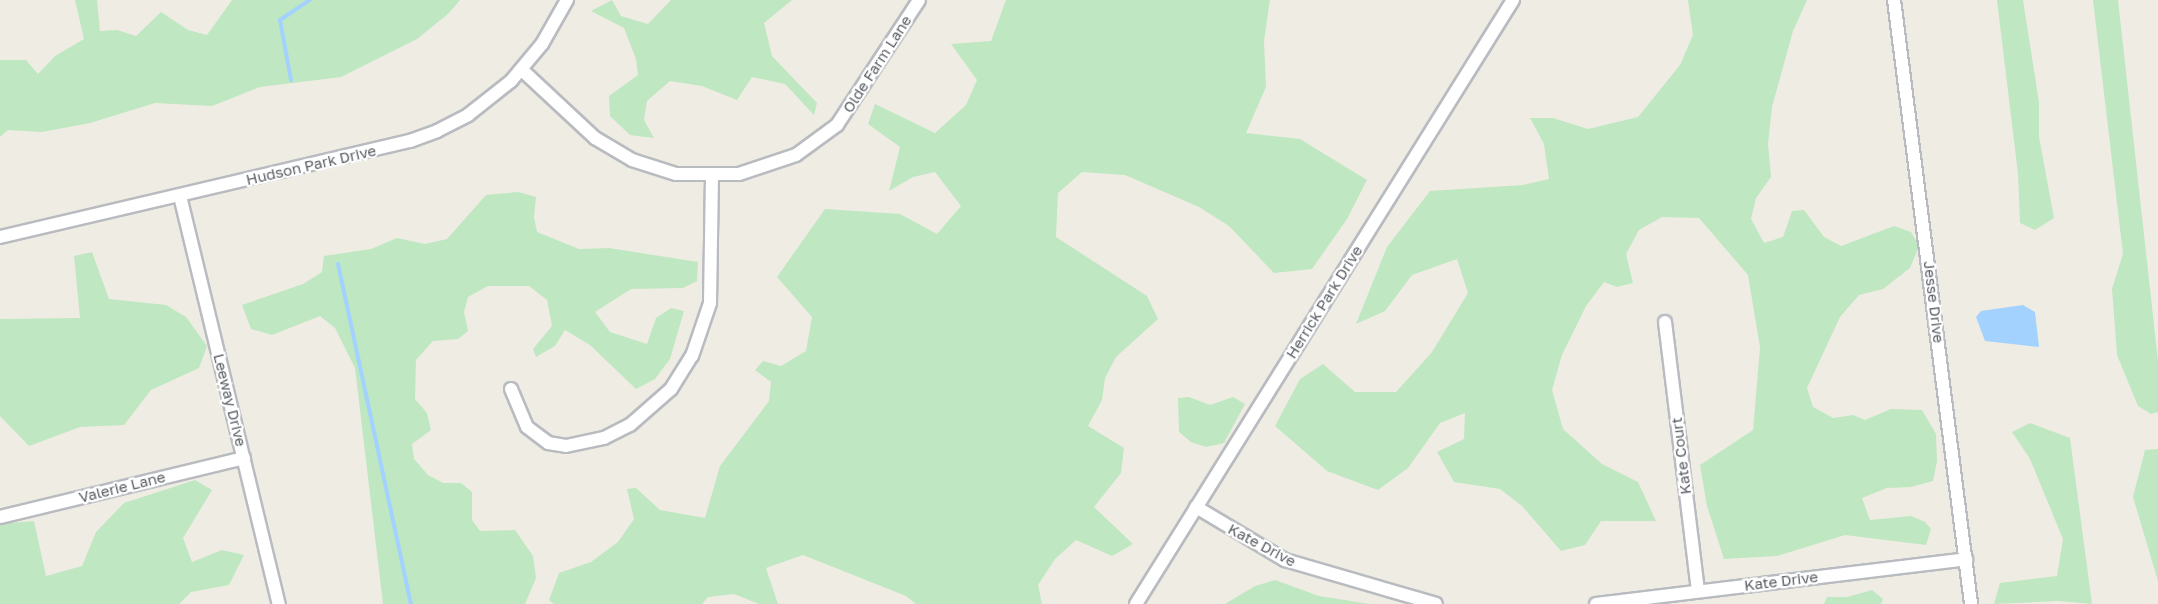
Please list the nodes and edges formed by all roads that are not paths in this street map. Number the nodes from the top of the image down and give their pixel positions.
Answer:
1 (567, 0) edge
2 (919, 0) edge
3 (1513, 0) edge
4 (1894, 0) edge
5 (522, 70) junction
6 (712, 177) junction
7 (180, 196) junction
8 (0, 237) edge
9 (1665, 322) dead end
10 (511, 389) dead end
11 (244, 458) junction
12 (1196, 507) junction
13 (0, 516) edge
14 (1966, 559) junction
15 (1698, 591) junction
16 (279, 604) edge
17 (1136, 604) edge
18 (1434, 604) edge
19 (1596, 604) edge
20 (1971, 604) edge

1 - 5 street, Hudson Park Drive
2 - 6 street, Olde Farm Lane
3 - 12 street, Herrick Park Drive
4 - 14 street, Jesse Drive
5 - 6 street, Olde Farm Lane
5 - 7 street, Hudson Park Drive
6 - 10 street
7 - 8 street, Hudson Park Drive
7 - 11 street, Leeway Drive
9 - 15 street, Kate Court
11 - 13 street, Valerie Lane
11 - 16 street, Leeway Drive
12 - 17 street, Herrick Park Drive
12 - 18 street, Kate Drive
14 - 15 street, Kate Drive
14 - 20 street, Jesse Drive
15 - 19 street, Kate Drive

